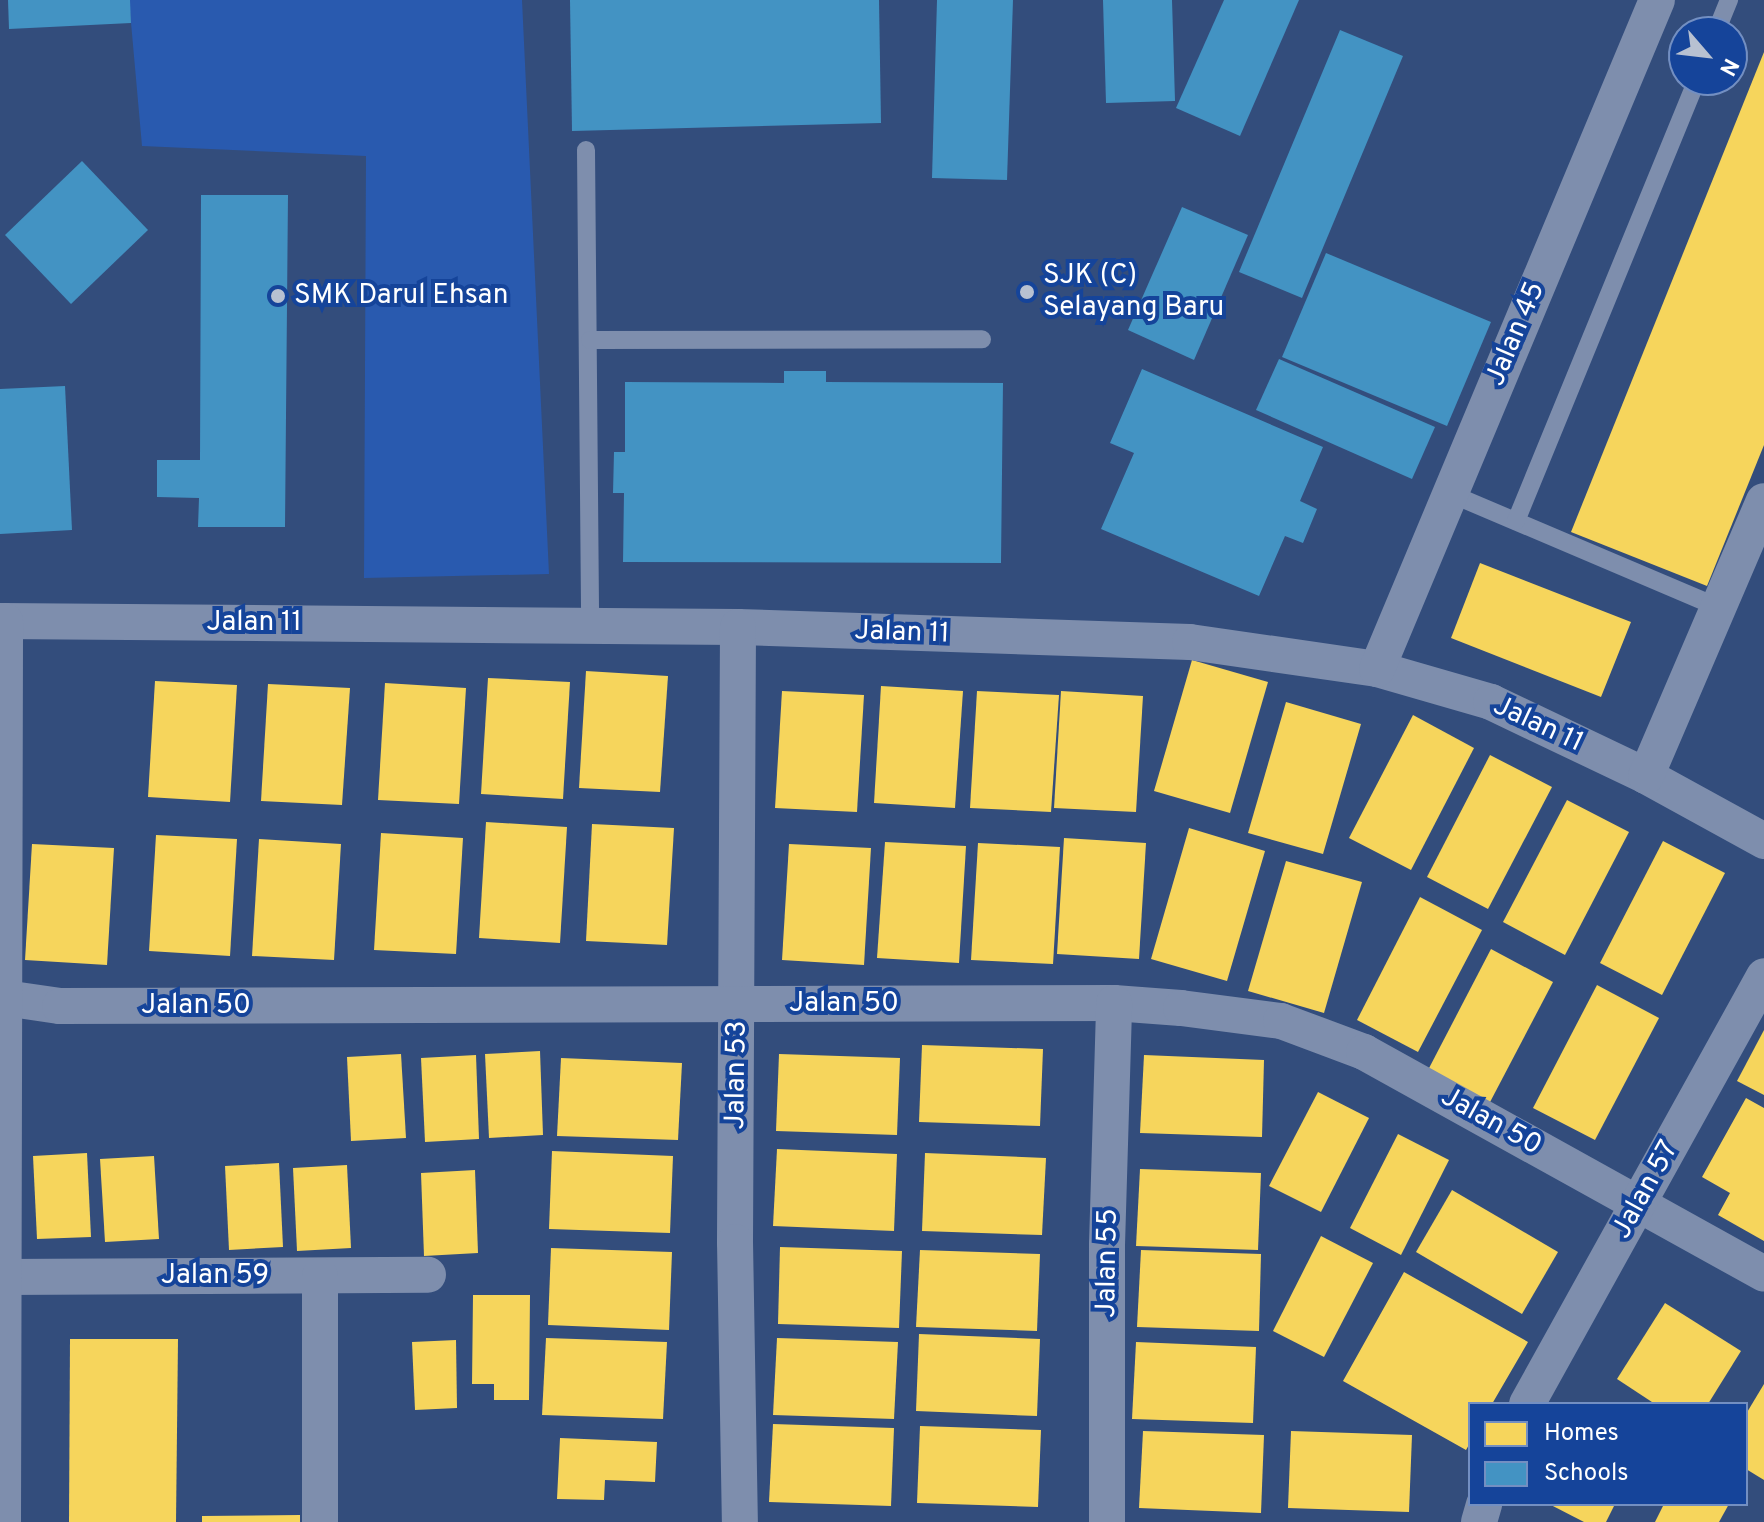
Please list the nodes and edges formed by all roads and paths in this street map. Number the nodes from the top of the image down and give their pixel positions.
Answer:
1 (1657, 0) edge
2 (1690, 96) edge
3 (586, 150) dead end
4 (982, 339) dead end
5 (590, 340) junction
6 (1449, 493) junction
7 (1764, 501) edge
8 (1516, 521) junction
9 (1720, 608) junction
10 (3, 621) edge
11 (590, 626) junction
12 (738, 627) junction
13 (1377, 669) junction
14 (1646, 776) junction
15 (1764, 841) edge
16 (1764, 976) edge
17 (5, 998) junction
18 (1114, 1003) junction
19 (738, 1004) junction
20 (1639, 1203) junction
21 (1764, 1274) edge
22 (428, 1275) dead end
23 (320, 1276) junction
24 (3, 1277) junction
25 (1528, 1402) edge
26 (3, 1522) edge
27 (320, 1522) edge
28 (740, 1522) edge
29 (1107, 1522) edge

1 - 6 street, Jalan 45
2 - 8 lane
3 - 5 lane
4 - 5 lane
5 - 11 lane
6 - 8 lane
6 - 13 street, Jalan 45
7 - 9 street
8 - 9 lane
9 - 14 street
10 - 11 street, Jalan 11
10 - 17 street
11 - 12 street, Jalan 11
12 - 13 street, Jalan 11
12 - 19 street, Jalan 53
13 - 14 street, Jalan 11
14 - 15 street, Jalan 11
16 - 20 street, Jalan 57
17 - 19 street, Jalan 50
17 - 24 street
18 - 19 street, Jalan 50
18 - 20 street, Jalan 50
18 - 29 street, Jalan 55
19 - 28 street, Jalan 53
20 - 21 street, Jalan 50
20 - 25 street, Jalan 57
22 - 23 street, Jalan 59
23 - 24 street, Jalan 59
23 - 27 street
24 - 26 street

